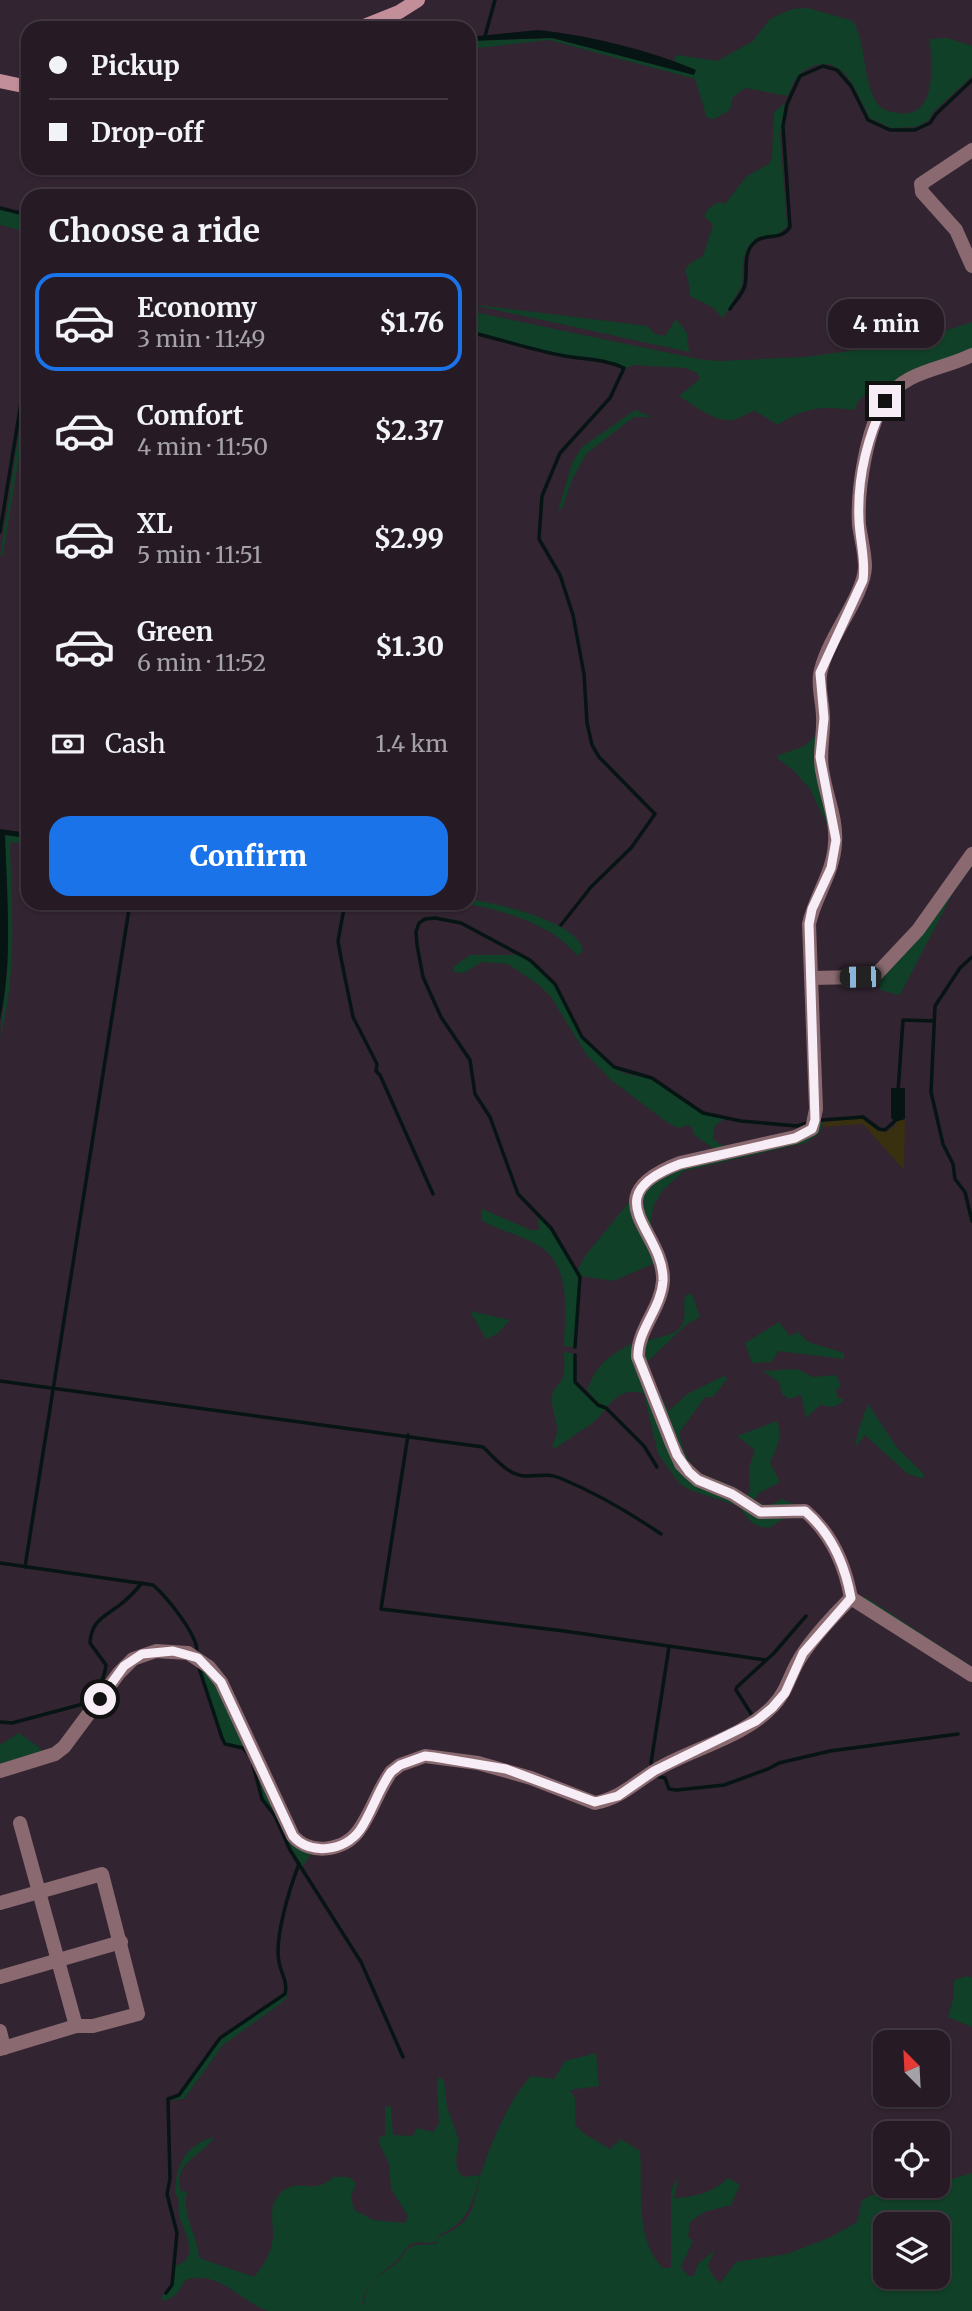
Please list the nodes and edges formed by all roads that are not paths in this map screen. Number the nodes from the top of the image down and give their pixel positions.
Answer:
1 (418, 0) edge
2 (376, 21) edge
3 (0, 81) edge
4 (21, 86) edge
5 (972, 150) edge
6 (972, 266) edge
7 (972, 355) edge
8 (972, 854) edge
9 (811, 978) junction
10 (851, 1598) junction
11 (972, 1675) edge
12 (0, 1771) edge
13 (20, 1823) dead end
14 (39, 1892) junction
15 (0, 1903) edge
16 (121, 1942) junction
17 (58, 1961) junction
18 (0, 1977) edge
19 (76, 2026) junction
20 (0, 2031) edge
21 (2, 2048) edge

1 - 2 street
3 - 4 street
5 - 6 street
7 - 9 street
8 - 9 street
9 - 10 street
10 - 11 street
10 - 12 street
13 - 14 street
14 - 15 street
14 - 16 street
14 - 17 street
16 - 17 street
16 - 19 street
17 - 18 street
17 - 19 street
19 - 21 street
20 - 21 street

